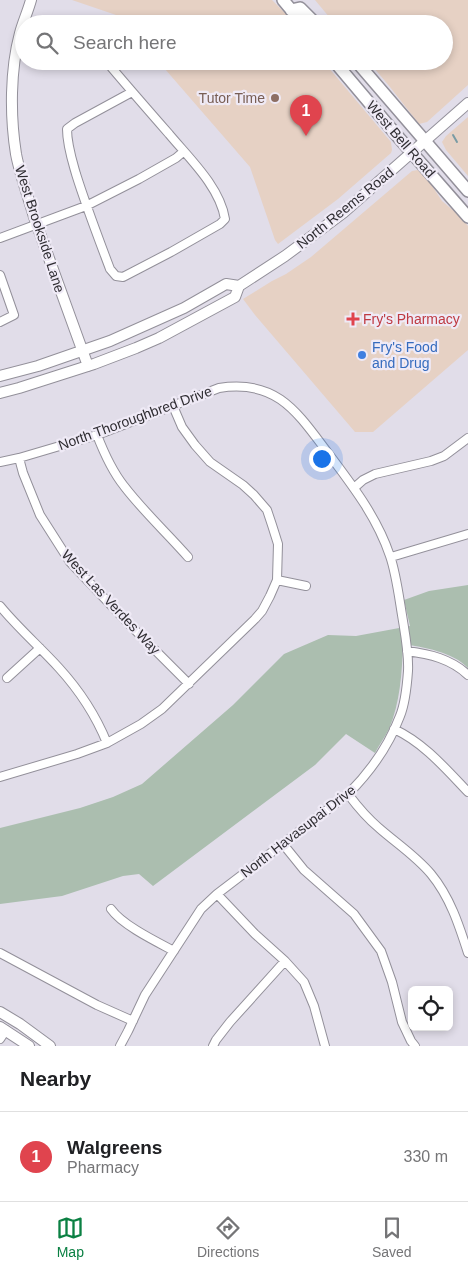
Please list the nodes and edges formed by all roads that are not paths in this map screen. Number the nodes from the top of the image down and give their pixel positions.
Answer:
1 (32, 0) edge
2 (283, 0) edge
3 (304, 0) edge
4 (291, 10) junction
5 (28, 15) edge
6 (295, 15) edge
7 (307, 15) edge
8 (316, 15) edge
9 (15, 64) edge
10 (114, 70) edge
11 (342, 70) edge
12 (364, 70) edge
13 (132, 92) junction
14 (468, 102) edge
15 (425, 141) junction
16 (184, 152) junction
17 (411, 152) junction
18 (468, 191) edge
19 (86, 206) junction
20 (468, 217) edge
21 (37, 225) junction
22 (0, 238) edge
23 (0, 275) edge
24 (239, 286) junction
25 (0, 322) edge
26 (82, 351) junction
27 (88, 366) junction
28 (0, 376) edge
29 (0, 393) edge
30 (270, 393) joint
31 (173, 406) junction
32 (97, 435) junction
33 (468, 438) edge
34 (19, 458) junction
35 (0, 462) edge
36 (354, 488) junction
37 (468, 534) edge
38 (188, 557) dead end
39 (390, 557) junction
40 (277, 580) junction
41 (306, 586) dead end
42 (0, 606) edge
43 (40, 648) junction
44 (408, 651) junction
45 (468, 675) edge
46 (7, 678) dead end
47 (189, 684) junction
48 (394, 729) junction
49 (107, 743) junction
50 (0, 777) edge
51 (468, 792) edge
52 (348, 794) junction
53 (283, 844) junction
54 (217, 894) junction
55 (111, 909) dead end
56 (174, 951) junction
57 (0, 953) edge
58 (468, 953) edge
59 (285, 961) junction
60 (0, 1012) edge
61 (133, 1021) junction
62 (2, 1032) edge
63 (29, 1046) edge
64 (50, 1046) edge
65 (120, 1046) edge
66 (212, 1046) edge
67 (325, 1046) edge
68 (414, 1046) edge

1 - 5 main road, West Brookside Lane
2 - 4 main road
3 - 8 main road
4 - 6 main road
4 - 7 main road
9 - 21 main road, West Brookside Lane
10 - 13 street
11 - 17 main road, West Bell Road
12 - 15 main road, West Bell Road
13 - 16 street
13 - 19 street
14 - 15 main road, North Reems Road
15 - 17 main road, North Reems Road
15 - 18 main road, West Bell Road
16 - 19 street
16 - 19 street
17 - 20 main road, West Bell Road
17 - 24 main road, North Reems Road
19 - 21 street
21 - 22 street
21 - 26 main road, West Brookside Lane
23 - 25 street
24 - 26 main road, North Reems Road
24 - 27 main road, North Reems Road
26 - 27 main road, West Brookside Lane
26 - 28 main road, North Reems Road
27 - 29 main road, North Reems Road
30 - 31 street, North Thoroughbred Drive
30 - 36 street, North Havasupai Drive
31 - 32 street, North Thoroughbred Drive
31 - 40 street
32 - 34 street, North Thoroughbred Drive
32 - 38 street
33 - 36 street
34 - 35 street, North Thoroughbred Drive
34 - 47 street, West Las Verdes Way
36 - 39 street, North Havasupai Drive
37 - 39 street
39 - 44 street, North Havasupai Drive
40 - 41 street
40 - 47 street
42 - 43 street
43 - 46 street
43 - 49 street
44 - 45 street
44 - 48 street, North Havasupai Drive
47 - 49 street
48 - 51 street
48 - 52 street, North Havasupai Drive
49 - 50 street
52 - 53 street, North Havasupai Drive
52 - 58 street
53 - 54 street, North Havasupai Drive
53 - 68 street
54 - 56 street, North Havasupai Drive
54 - 59 street
55 - 56 street
56 - 61 street, North Havasupai Drive
57 - 61 street
59 - 66 street
59 - 67 street
60 - 64 main road
61 - 65 street, North Havasupai Drive
62 - 63 main road

